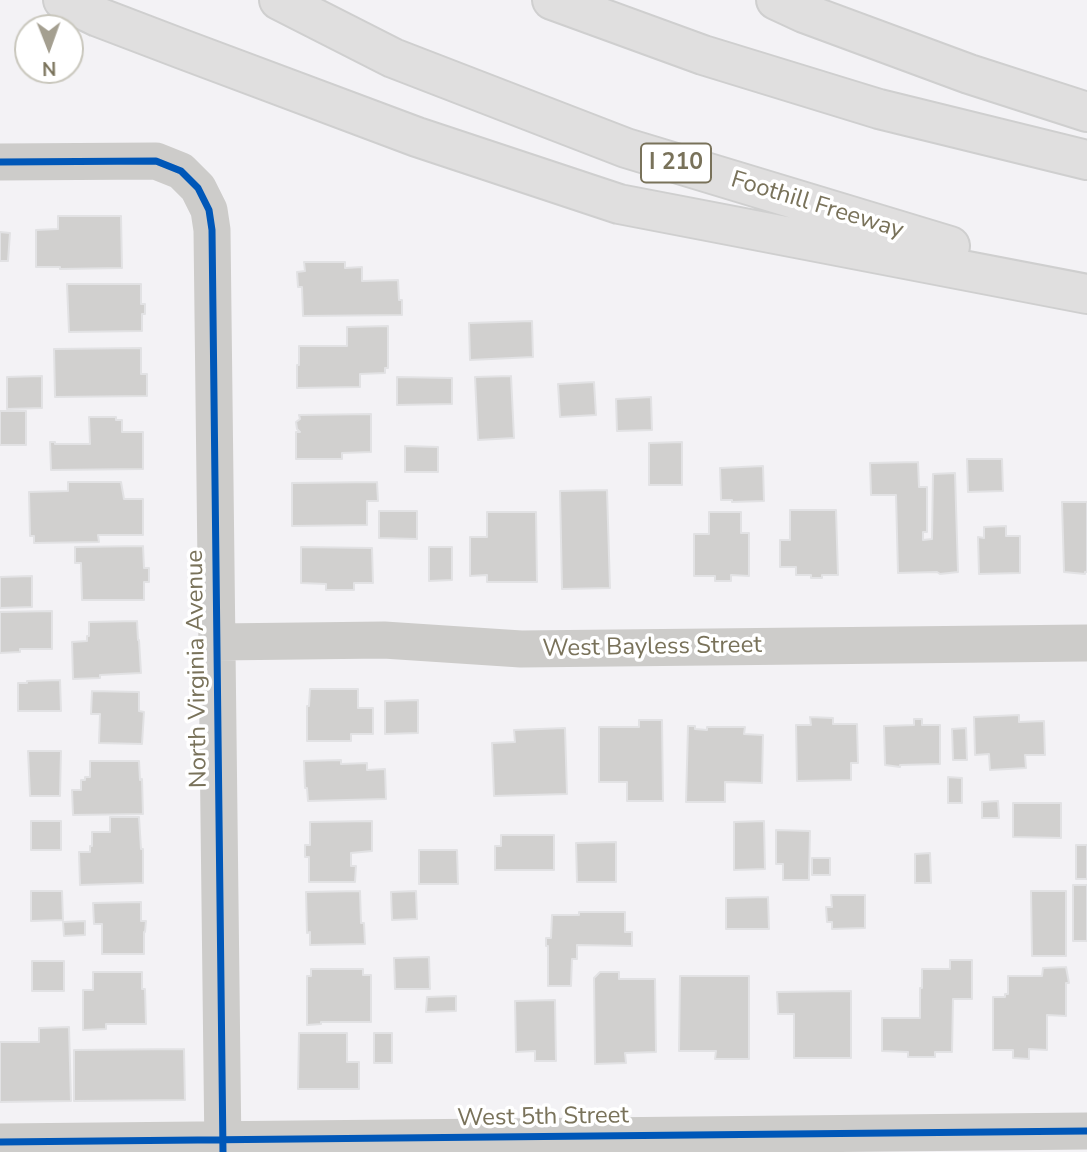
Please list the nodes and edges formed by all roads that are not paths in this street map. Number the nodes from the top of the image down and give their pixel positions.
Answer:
1 (63, 0) edge
2 (279, 0) edge
3 (552, 0) edge
4 (776, 0) edge
5 (1087, 112) edge
6 (1087, 160) edge
7 (0, 162) edge
8 (1087, 287) edge
9 (1087, 294) edge
10 (216, 642) junction
11 (1087, 643) edge
12 (1087, 1131) edge
13 (0, 1142) edge
14 (877, 1143) edge
15 (629, 1144) edge
16 (223, 1146) edge

1 - 9 highway
2 - 8 highway, Foothill Freeway / I 210
3 - 6 highway
4 - 5 highway
7 - 10 street, North Virginia Avenue
10 - 11 street, West Bayless Street
10 - 16 street, North Virginia Avenue
12 - 14 street, West 5th Street
13 - 16 street, West 5th Street
14 - 15 street, West 5th Street
15 - 16 street, West 5th Street

